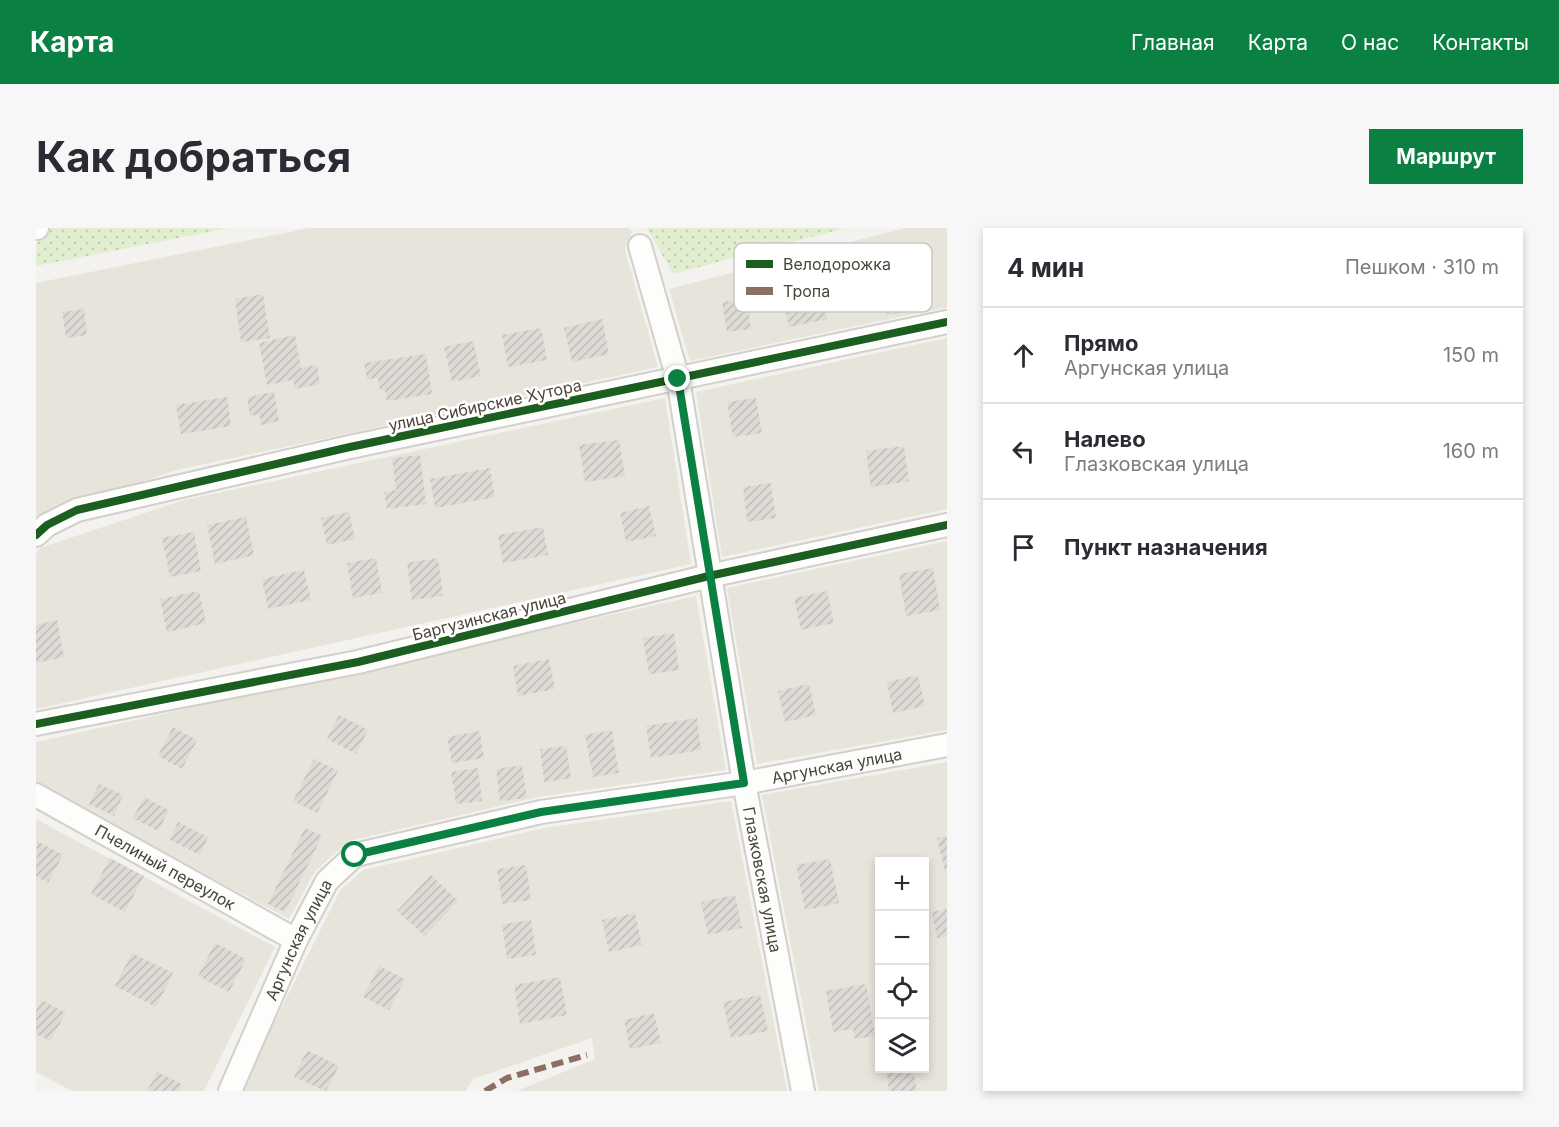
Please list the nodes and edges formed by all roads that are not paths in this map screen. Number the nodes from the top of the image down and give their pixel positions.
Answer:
1 (640, 246) dead end
2 (947, 322) edge
3 (678, 379) junction
4 (947, 525) edge
5 (36, 535) edge
6 (709, 576) junction
7 (36, 724) edge
8 (947, 745) edge
9 (744, 783) junction
10 (36, 795) edge
11 (296, 940) junction
12 (230, 1091) edge
13 (803, 1091) edge

1 - 3 street, Глазковская улица
2 - 3 street, улица Сибирские Хутора
3 - 5 street, улица Сибирские Хутора
3 - 6 street, Глазковская улица
4 - 6 street, Баргузинская улица
6 - 7 street, Баргузинская улица
6 - 9 street, Глазковская улица
8 - 9 street, Аргунская улица
9 - 11 street, Аргунская улица
9 - 13 street, Глазковская улица
10 - 11 street, Пчелиный переулок
11 - 12 street, Аргунская улица

